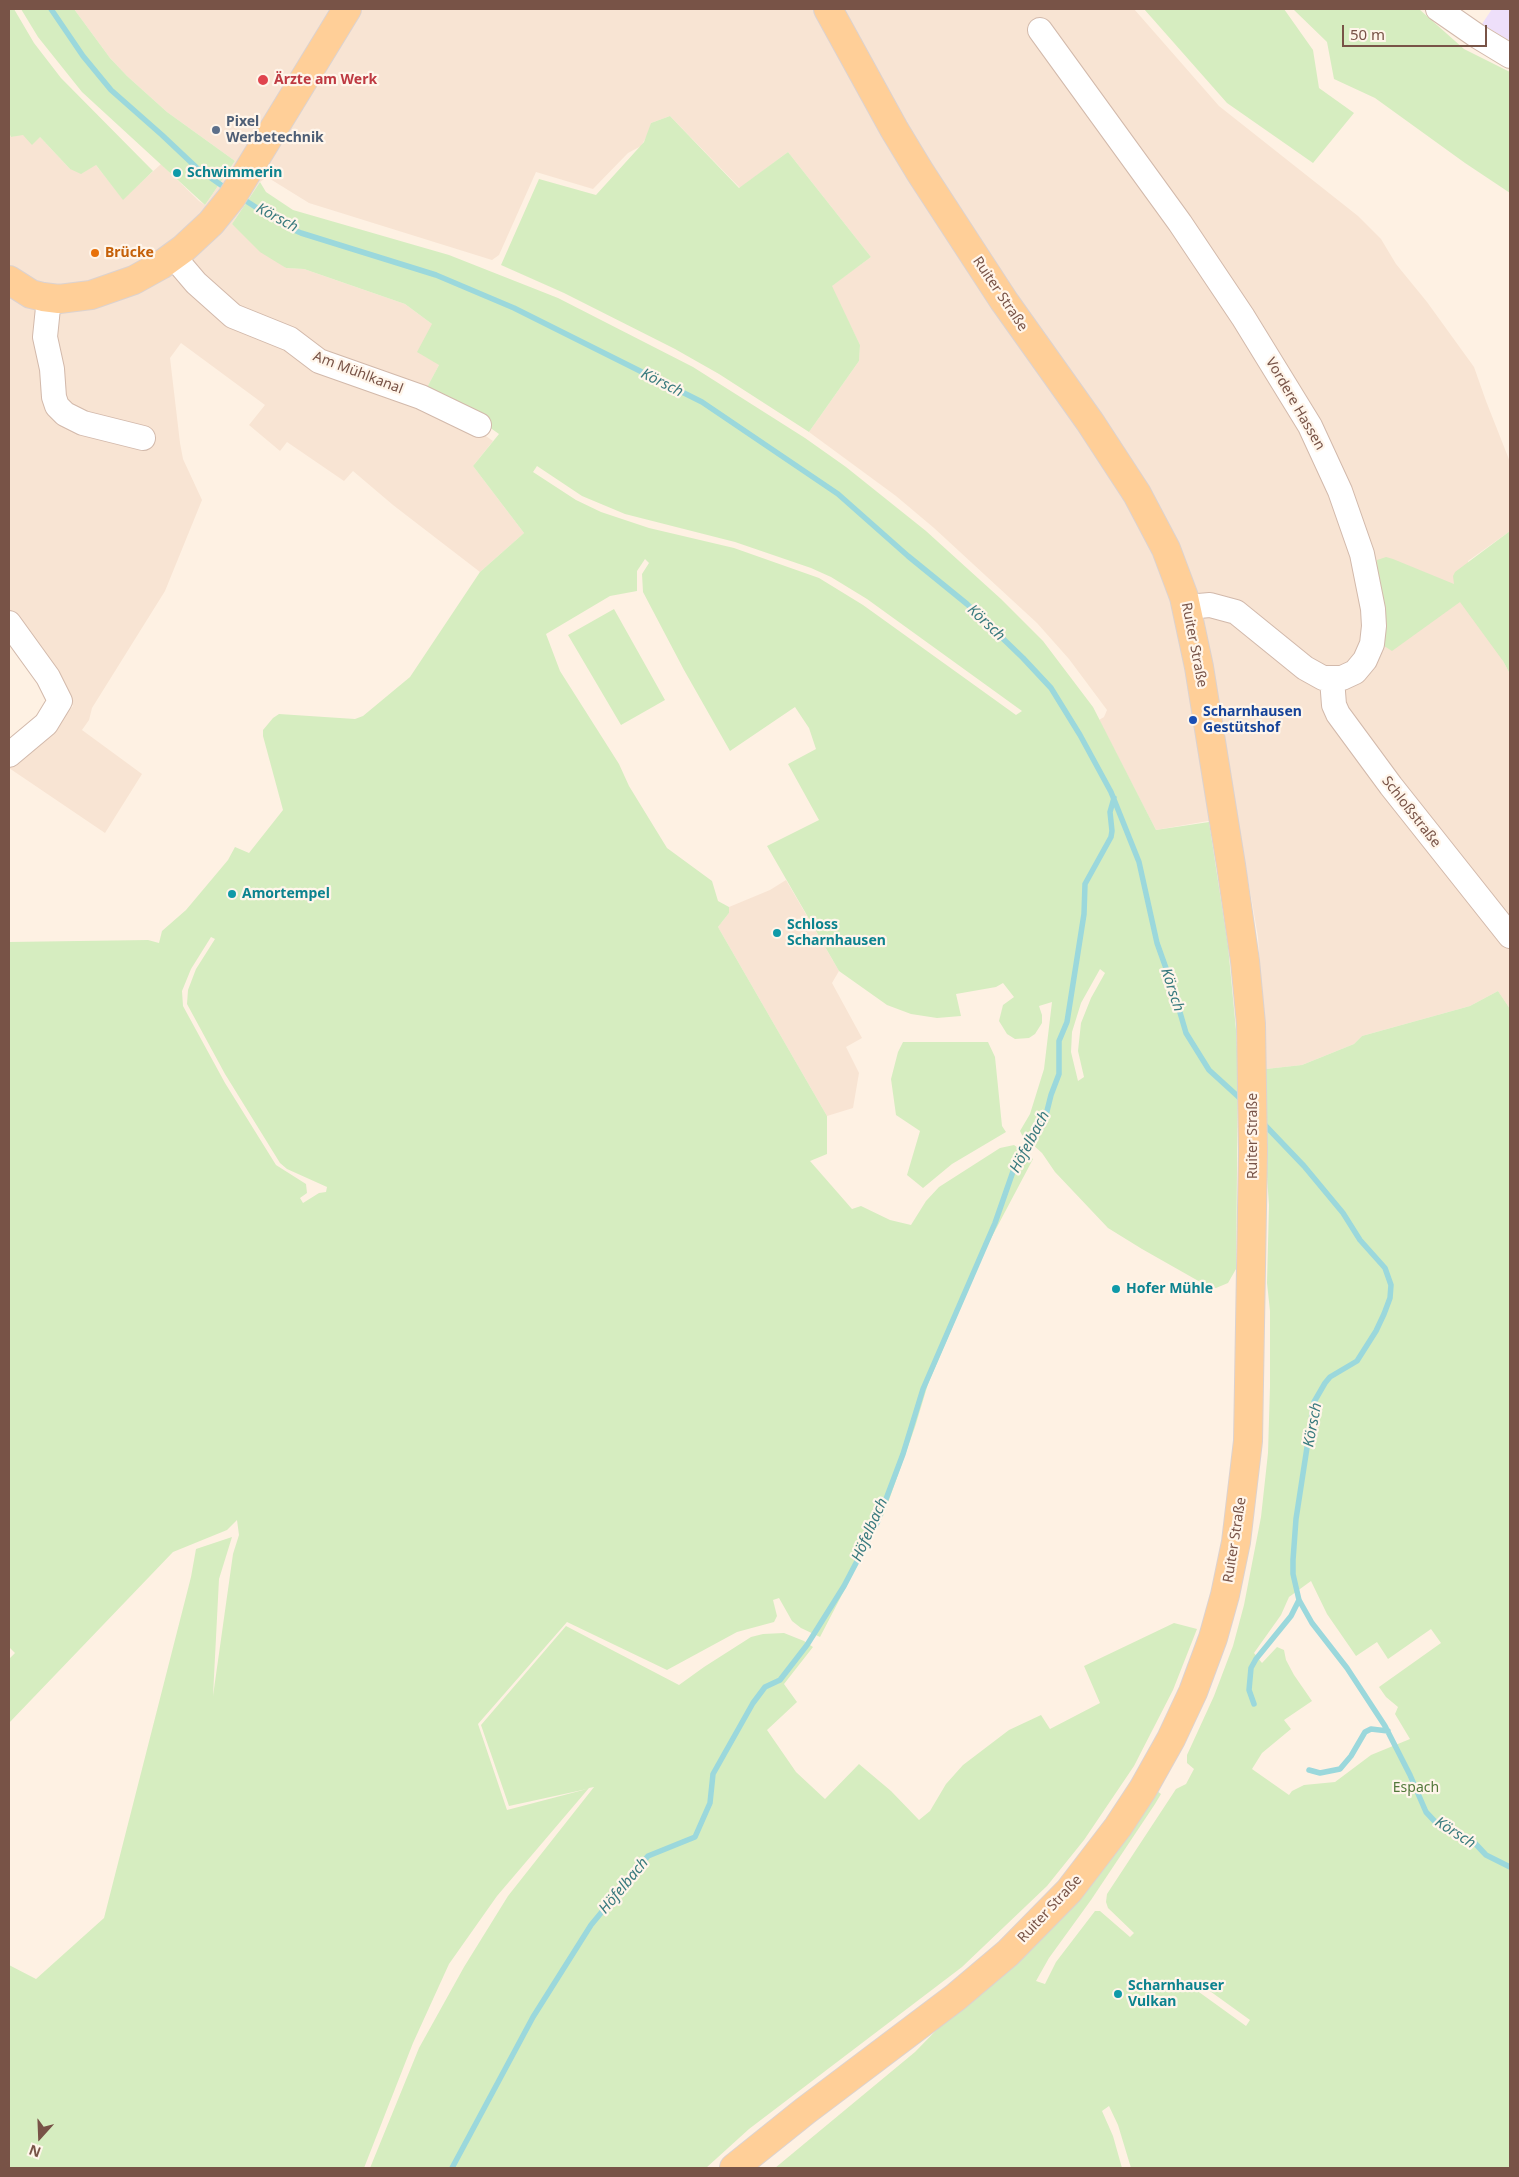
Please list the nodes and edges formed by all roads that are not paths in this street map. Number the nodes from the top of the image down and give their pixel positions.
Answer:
1 (347, 9) edge
2 (828, 9) edge
3 (1438, 9) edge
4 (1040, 30) dead end
5 (1510, 56) edge
6 (173, 256) junction
7 (9, 280) edge
8 (49, 298) junction
9 (480, 425) dead end
10 (143, 438) dead end
11 (1187, 606) junction
12 (9, 623) edge
13 (1332, 678) junction
14 (9, 754) edge
15 (1510, 936) edge
16 (734, 2168) edge

1 - 6 main road
2 - 11 main road, Ruiter Straße
3 - 5 street
4 - 13 street, Vordere Hassen
6 - 8 main road
6 - 9 street, Am Mühlkanal
7 - 8 main road
8 - 10 street
11 - 13 street
11 - 16 main road, Ruiter Straße
12 - 14 street
13 - 15 street, Schloßstraße

